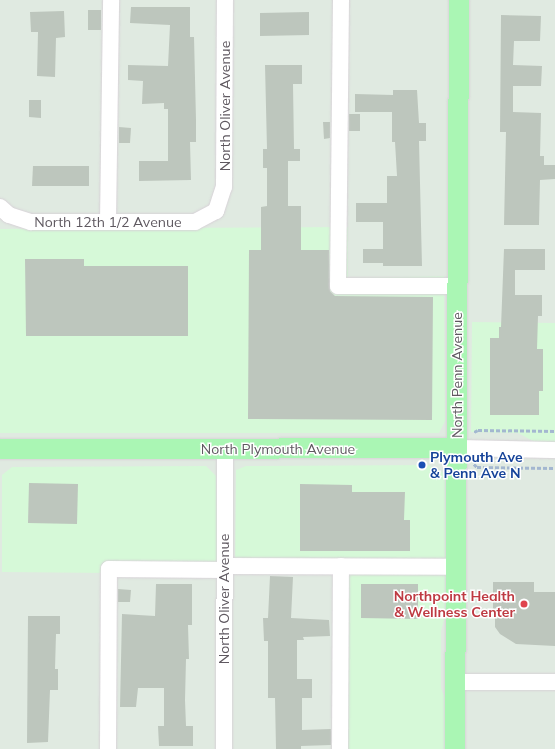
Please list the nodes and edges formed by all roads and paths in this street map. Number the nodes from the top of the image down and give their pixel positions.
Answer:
1 (111, 0) edge
2 (225, 0) edge
3 (341, 0) edge
4 (459, 0) edge
5 (1, 208) edge
6 (216, 211) joint
7 (108, 222) junction
8 (457, 286) junction
9 (456, 448) junction
10 (0, 449) edge
11 (225, 449) junction
12 (555, 450) edge
13 (341, 566) junction
14 (456, 567) junction
15 (224, 568) junction
16 (456, 682) junction
17 (555, 682) edge
18 (108, 749) edge
19 (224, 749) edge
20 (340, 749) edge
21 (455, 749) edge

1 - 7 street
2 - 6 street, North Oliver Avenue
3 - 8 street
4 - 8 main road, North Penn Avenue
5 - 7 street, North 12th 1/2 Avenue
6 - 7 street, North 12th 1/2 Avenue
8 - 9 main road, North Penn Avenue
9 - 11 main road, North Plymouth Avenue
9 - 12 street, North Plymouth Avenue
9 - 14 main road, North Penn Avenue
10 - 11 main road, North Plymouth Avenue
11 - 15 street, North Oliver Avenue
13 - 14 street
13 - 15 street
13 - 20 street
14 - 16 main road, North Penn Avenue
15 - 18 street
15 - 19 street, North Oliver Avenue
16 - 17 street
16 - 21 main road, North Penn Avenue

